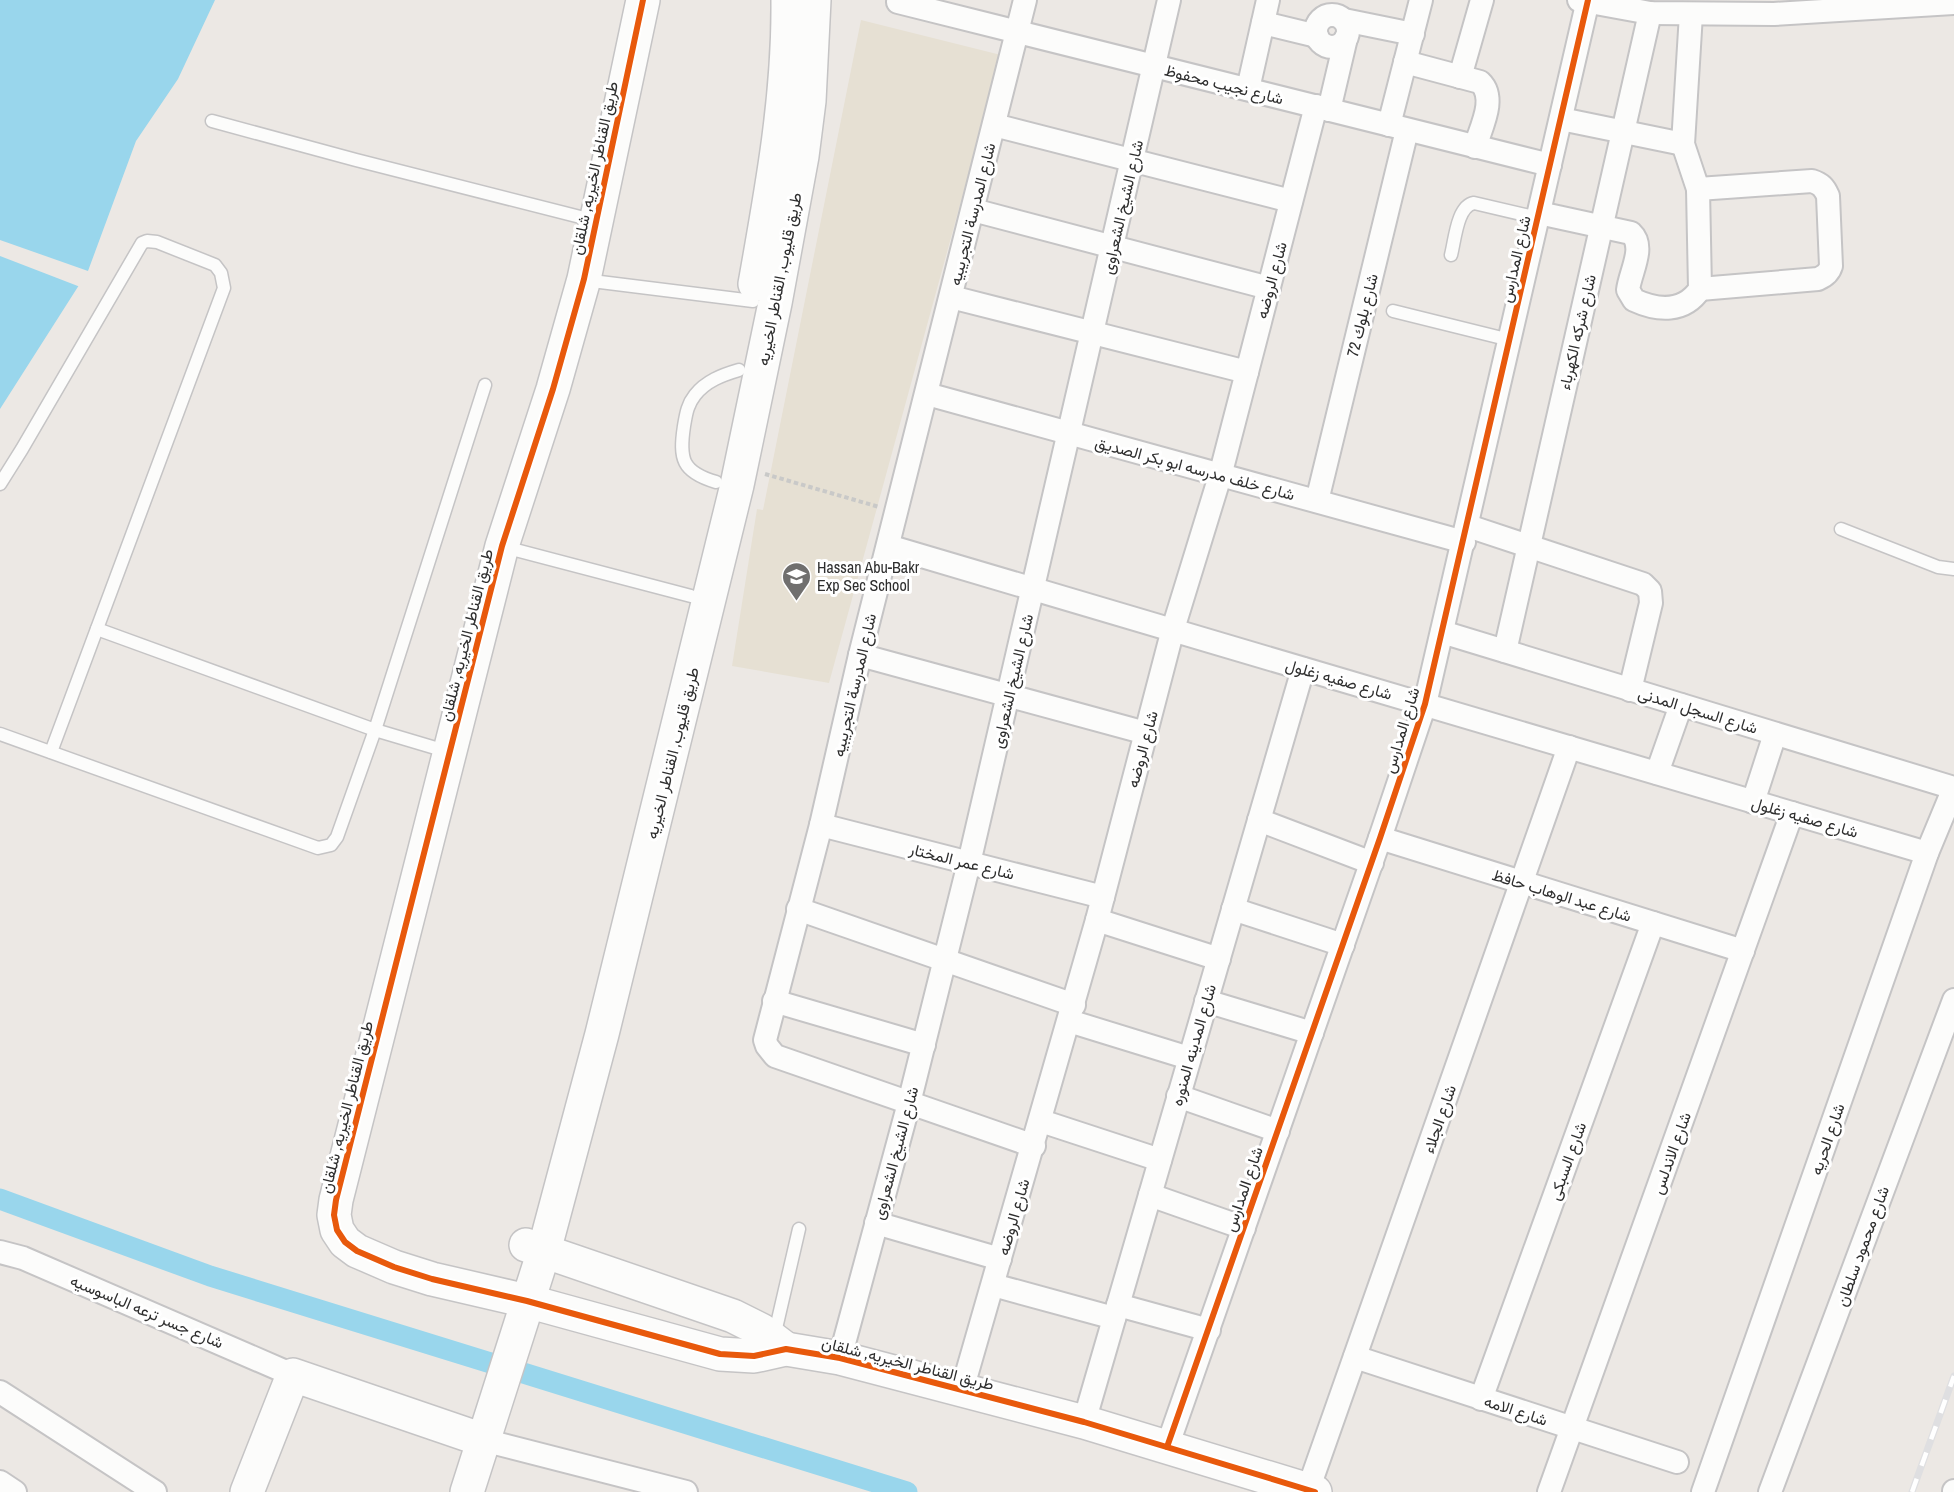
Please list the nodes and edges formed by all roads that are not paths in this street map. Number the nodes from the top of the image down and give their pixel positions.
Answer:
1 (643, 0) edge
2 (788, 0) edge
3 (814, 0) edge
4 (1025, 0) edge
5 (1169, 0) edge
6 (1268, 0) edge
7 (1421, 0) edge
8 (1482, 0) edge
9 (1585, 1) edge
10 (898, 2) dead end
11 (1917, 3) edge
12 (1954, 3) edge
13 (1650, 13) junction
14 (1691, 14) junction
15 (1322, 18) edge
16 (1263, 23) junction
17 (1345, 29) junction
18 (1018, 32) junction
19 (1413, 33) junction
20 (1405, 62) junction
21 (1154, 66) junction
22 (1460, 77) junction
23 (1248, 89) junction
24 (1322, 108) junction
25 (1561, 119) junction
26 (212, 121) dead end
27 (994, 125) junction
28 (1398, 127) junction
29 (1623, 132) junction
30 (1683, 144) junction
31 (1475, 147) junction
32 (1132, 160) junction
33 (1550, 165) junction
34 (1698, 189) junction
35 (1291, 201) junction
36 (973, 210) junction
37 (1539, 215) junction
38 (597, 221) junction
39 (1601, 226) junction
40 (1112, 247) junction
41 (1451, 255) dead end
42 (584, 279) junction
43 (1269, 288) junction
44 (1700, 289) junction
45 (951, 297) junction
46 (764, 302) junction
47 (1393, 311) dead end
48 (1093, 333) junction
49 (1510, 340) junction
50 (739, 370) junction
51 (1247, 372) junction
52 (485, 385) dead end
53 (927, 394) junction
54 (1070, 433) junction
55 (1220, 476) junction
56 (732, 478) junction
57 (0, 484) edge
58 (1317, 501) junction
59 (1841, 529) dead end
60 (1466, 534) junction
61 (502, 546) junction
62 (888, 546) junction
63 (1529, 546) junction
64 (1954, 569) edge
65 (1034, 589) junction
66 (691, 597) junction
67 (97, 629) junction
68 (1173, 630) junction
69 (1442, 632) junction
70 (1505, 651) junction
71 (860, 655) junction
72 (1303, 669) junction
73 (1630, 690) junction
74 (1009, 695) junction
75 (1425, 704) junction
76 (1681, 705) junction
77 (375, 730) junction
78 (1146, 733) junction
79 (0, 734) edge
80 (1775, 734) junction
81 (1569, 747) junction
82 (51, 752) junction
83 (450, 753) junction
84 (1657, 773) junction
85 (1954, 788) edge
86 (1753, 802) junction
87 (1792, 813) junction
88 (1259, 820) junction
89 (821, 825) junction
90 (1380, 838) junction
91 (1928, 853) junction
92 (969, 863) junction
93 (1372, 863) junction
94 (1522, 882) junction
95 (1103, 897) junction
96 (798, 909) junction
97 (1233, 909) junction
98 (1097, 920) junction
99 (1653, 923) junction
100 (1343, 945) junction
101 (1743, 951) junction
102 (1219, 959) junction
103 (945, 960) junction
104 (1954, 1000) edge
105 (774, 1001) junction
106 (1206, 1001) junction
107 (1071, 1013) junction
108 (1312, 1033) junction
109 (924, 1045) junction
110 (1189, 1058) junction
111 (1178, 1096) junction
112 (909, 1103) junction
113 (1041, 1121) junction
114 (1278, 1131) junction
115 (1034, 1146) junction
116 (1160, 1160) junction
117 (1150, 1195) junction
118 (876, 1223) junction
119 (1244, 1228) junction
120 (799, 1229) dead end
121 (535, 1248) junction
122 (0, 1252) edge
123 (1000, 1259) junction
124 (993, 1285) junction
125 (515, 1310) junction
126 (1116, 1311) junction
127 (1209, 1330) junction
128 (780, 1343) junction
129 (1355, 1357) junction
130 (840, 1358) junction
131 (294, 1375) junction
132 (962, 1390) junction
133 (0, 1392) edge
134 (1481, 1398) junction
135 (1084, 1422) junction
136 (1572, 1428) junction
137 (473, 1437) junction
138 (1167, 1448) junction
139 (1677, 1462) dead end
140 (0, 1482) edge
141 (1312, 1491) edge
142 (15, 1492) edge
143 (155, 1492) edge
144 (247, 1492) edge
145 (446, 1492) edge
146 (467, 1492) edge
147 (686, 1492) edge
148 (1549, 1492) edge
149 (1703, 1492) edge
150 (1770, 1492) edge

1 - 38 main road, طريق القناطر الخيريه, شلقان
2 - 46 main road, طريق قليوب, القناطر الخيريه
3 - 46 main road, طريق قليوب, القناطر الخيريه
4 - 18 street, شارع المدرسة التجريبيه
5 - 21 street, شارع الشيخ الشعراوى
6 - 16 street
7 - 19 street, شارع بلوك 72
8 - 22 street
9 - 13 street
9 - 25 street, شارع المدارس
10 - 18 street, شارع نجيب محفوظ
11 - 12 street
11 - 14 street
13 - 14 street
13 - 29 street, شارع شركه الكهرباء
14 - 30 street
15 - 16 street
15 - 17 street
16 - 23 street
17 - 19 street
17 - 24 street, شارع الروضه
18 - 21 street, شارع نجيب محفوظ
18 - 27 street, شارع المدرسة التجريبيه
19 - 20 street, شارع بلوك 72
20 - 22 street
20 - 28 street, شارع بلوك 72
21 - 23 street, شارع نجيب محفوظ
21 - 32 street, شارع الشيخ الشعراوى
22 - 31 street
23 - 24 street, شارع نجيب محفوظ
24 - 28 street, شارع نجيب محفوظ
24 - 35 street, شارع الروضه
25 - 29 street
25 - 33 street, شارع المدارس
26 - 38 lane
27 - 32 street
27 - 36 street, شارع المدرسة التجريبيه
28 - 31 street, شارع نجيب محفوظ
28 - 58 street, شارع بلوك 72
29 - 30 street
29 - 39 street, شارع شركه الكهرباء
30 - 34 street
31 - 33 street, شارع نجيب محفوظ
32 - 35 street
32 - 40 street, شارع الشيخ الشعراوى
33 - 37 street, شارع المدارس
34 - 44 street
34 - 44 street
35 - 43 street, شارع الروضه
36 - 40 street
36 - 45 street, شارع المدرسة التجريبيه
37 - 39 street
37 - 41 lane
37 - 49 street, شارع المدارس
38 - 42 main road, طريق القناطر الخيريه, شلقان
39 - 44 street
39 - 63 street, شارع شركه الكهرباء
40 - 43 street
40 - 48 street, شارع الشيخ الشعراوى
42 - 46 lane
42 - 61 main road, طريق القناطر الخيريه, شلقان
43 - 51 street, شارع الروضه
45 - 48 street
45 - 53 street, شارع المدرسة التجريبيه
46 - 50 main road, طريق قليوب, القناطر الخيريه
46 - 56 main road, طريق قليوب, القناطر الخيريه
47 - 49 lane
48 - 51 street
48 - 54 street, شارع الشيخ الشعراوى
49 - 60 street, شارع المدارس
50 - 56 main road, طريق قليوب, القناطر الخيريه
50 - 56 lane
51 - 55 street, شارع الروضه
52 - 77 lane
53 - 54 street, شارع خلف مدرسه ابو بكر الصديق
53 - 62 street, شارع المدرسة التجريبيه
54 - 55 street, شارع خلف مدرسه ابو بكر الصديق
54 - 65 street, شارع الشيخ الشعراوى
55 - 58 street, شارع خلف مدرسه ابو بكر الصديق
55 - 68 street, شارع الروضه
56 - 66 main road, طريق قليوب, القناطر الخيريه
56 - 121 main road, طريق قليوب, القناطر الخيريه
57 - 67 lane
58 - 60 street, شارع خلف مدرسه ابو بكر الصديق
59 - 64 lane
60 - 63 street, شارع خلف مدرسه ابو بكر الصديق
60 - 69 street, شارع المدارس
61 - 66 lane
61 - 83 main road, طريق القناطر الخيريه, شلقان
62 - 65 street, شارع صفيه زغلول
62 - 71 street, شارع المدرسة التجريبيه
63 - 70 street, شارع شركه الكهرباء
63 - 73 street, شارع خلف مدرسه ابو بكر الصديق
65 - 68 street, شارع صفيه زغلول
65 - 74 street, شارع الشيخ الشعراوى
66 - 121 main road, طريق قليوب, القناطر الخيريه
67 - 77 lane
67 - 82 lane
68 - 72 street, شارع صفيه زغلول
68 - 78 street, شارع الروضه
69 - 70 street, شارع السجل المدنى
69 - 75 street, شارع المدارس
70 - 73 street, شارع السجل المدنى
71 - 74 street
71 - 89 street, شارع المدرسة التجريبيه
72 - 75 street, شارع صفيه زغلول
72 - 88 street, شارع المدينه المنوره
73 - 76 street, شارع السجل المدنى
74 - 78 street
74 - 92 street, شارع الشيخ الشعراوى
75 - 81 street, شارع صفيه زغلول
75 - 90 street, شارع المدارس
76 - 80 street, شارع السجل المدنى
76 - 84 street
77 - 82 lane
77 - 83 lane
78 - 95 street, شارع الروضه
79 - 82 lane
80 - 85 street, شارع السجل المدنى
80 - 86 street
81 - 84 street, شارع صفيه زغلول
81 - 94 street, شارع الجلاء
83 - 125 main road, طريق القناطر الخيريه, شلقان
84 - 86 street, شارع صفيه زغلول
85 - 91 street, شارع الحريه
86 - 87 street, شارع صفيه زغلول
87 - 91 street, شارع صفيه زغلول
87 - 101 street, شارع الاندلس
88 - 93 street
88 - 97 street, شارع المدينه المنوره
89 - 92 street, شارع عمر المختار
89 - 96 street, شارع المدرسة التجريبيه
90 - 93 street, شارع المدارس
90 - 94 street, شارع عبد الوهاب حافظ
91 - 149 street, شارع الحريه
92 - 95 street, شارع عمر المختار
92 - 103 street, شارع الشيخ الشعراوى
93 - 100 street, شارع المدارس
94 - 99 street, شارع عبد الوهاب حافظ
94 - 129 street, شارع الجلاء
95 - 98 street, شارع الروضه
96 - 103 street
96 - 105 street, شارع المدرسة التجريبيه
97 - 100 street
97 - 102 street, شارع المدينه المنوره
98 - 102 street
98 - 107 street, شارع الروضه
99 - 101 street, شارع عبد الوهاب حافظ
99 - 134 street, شارع السبكى
100 - 108 street, شارع المدارس
101 - 136 street, شارع الاندلس
102 - 106 street, شارع المدينه المنوره
103 - 107 street
103 - 109 street, شارع الشيخ الشعراوى
104 - 150 street, شارع محمود سلطان
105 - 109 street
105 - 112 street, شارع المدرسة التجريبيه
106 - 108 street
106 - 110 street, شارع المدينه المنوره
107 - 110 street
107 - 113 street, شارع الروضه
108 - 114 street, شارع المدارس
109 - 112 street, شارع الشيخ الشعراوى
110 - 111 street, شارع المدينه المنوره
111 - 114 street
111 - 116 street, شارع المدينه المنوره
112 - 115 street, شارع المدرسة التجريبيه
112 - 118 street, شارع الشيخ الشعراوى
113 - 115 street, شارع الروضه
113 - 116 street
114 - 119 street, شارع المدارس
115 - 123 street, شارع الروضه
116 - 117 street, شارع المدينه المنوره
117 - 119 street
117 - 126 street, شارع المدينه المنوره
118 - 123 street
118 - 130 street, شارع الشيخ الشعراوى
119 - 127 street, شارع المدارس
120 - 128 lane
121 - 125 main road, طريق قليوب, القناطر الخيريه
121 - 128 main road, طريق القناطر الخيريه, شلقان
122 - 131 street, شارع جسر ترعه الباسوسيه
123 - 124 street, شارع الروضه
124 - 126 street
124 - 132 street, شارع الروضه
125 - 128 main road, طريق القناطر الخيريه, شلقان
125 - 137 main road, طريق قليوب, القناطر الخيريه
126 - 127 street
126 - 135 street, شارع المدينه المنوره
127 - 138 street, شارع المدارس
128 - 130 main road, طريق القناطر الخيريه, شلقان
129 - 134 street, شارع الامه
129 - 141 street, شارع الجلاء
130 - 132 main road, طريق القناطر الخيريه, شلقان
131 - 137 main road
131 - 144 main road
132 - 135 main road, طريق القناطر الخيريه, شلقان
133 - 143 street
134 - 136 street, شارع الامه
135 - 138 main road, طريق القناطر الخيريه, شلقان
136 - 139 street, شارع الامه
136 - 148 street, شارع الاندلس
137 - 145 main road, طريق قليوب, القناطر الخيريه
137 - 146 main road, طريق قليوب, القناطر الخيريه
137 - 147 street
138 - 141 main road, طريق القناطر الخيريه, شلقان
140 - 142 street

